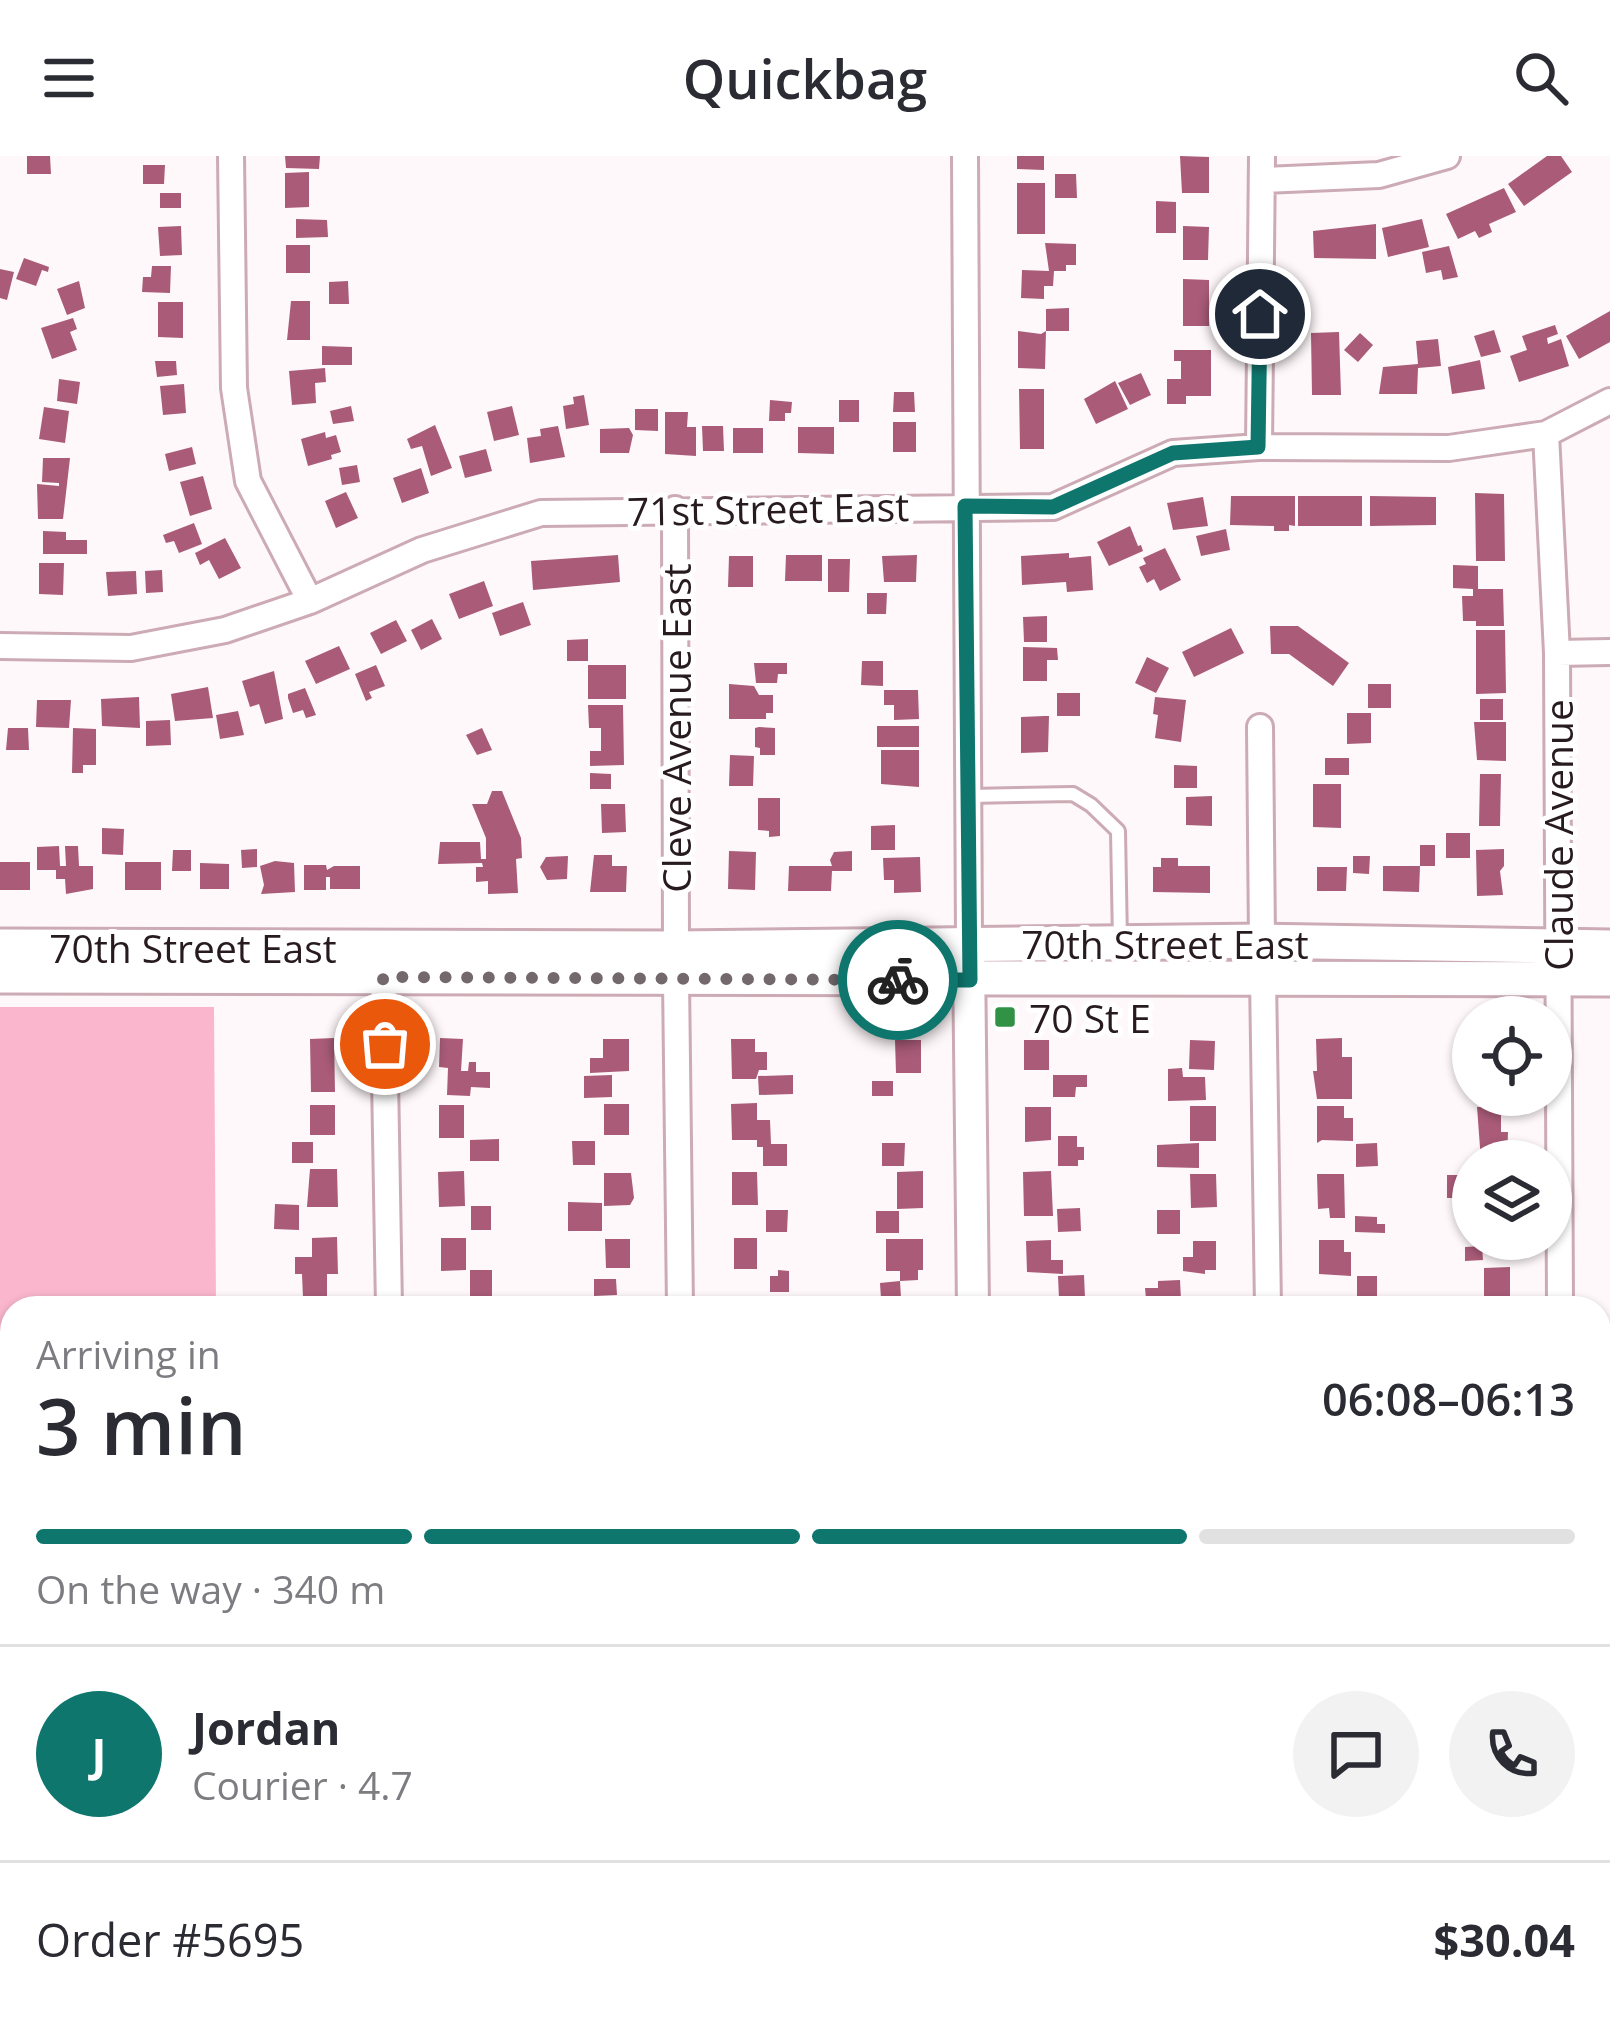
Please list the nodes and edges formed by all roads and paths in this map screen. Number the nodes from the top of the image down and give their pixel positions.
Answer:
1 (231, 156) edge
2 (965, 156) edge
3 (1447, 156) edge
4 (1262, 168) edge
5 (1610, 401) edge
6 (1546, 434) junction
7 (1258, 447) junction
8 (965, 506) junction
9 (675, 509) junction
10 (310, 601) junction
11 (0, 646) edge
12 (1610, 652) edge
13 (1556, 653) junction
14 (1260, 728) dead end
15 (968, 796) junction
16 (1262, 940) junction
17 (969, 944) junction
18 (1120, 944) junction
19 (0, 946) edge
20 (1610, 947) edge
21 (383, 963) junction
22 (676, 963) junction
23 (1557, 963) junction
24 (0, 976) edge
25 (1263, 977) junction
26 (1610, 979) edge
27 (970, 980) junction
28 (389, 1296) edge
29 (680, 1296) edge
30 (973, 1296) edge
31 (1268, 1296) edge
32 (1560, 1296) edge

1 - 10 street
2 - 8 street
3 - 4 street
4 - 7 street
5 - 6 street, 71st Street East
6 - 7 street, 71st Street East
6 - 13 street, Claude Avenue
7 - 8 street, 71st Street East
8 - 9 street, 71st Street East
8 - 15 street
9 - 10 street, 71st Street East
9 - 22 street, Cleve Avenue East
10 - 11 street, 71st Street East
12 - 13 street
13 - 23 street, Claude Avenue
14 - 16 street
15 - 17 street
15 - 18 lane
16 - 18 main road, 70th Street East
16 - 23 main road, 70th Street East
17 - 18 main road, 70th Street East
17 - 22 main road, 70th Street East
17 - 27 street
19 - 21 main road, 70th Street East
20 - 23 main road, 70th Street East
21 - 22 main road, 70th Street East
21 - 24 main road, 70th Street East
21 - 28 street
22 - 27 main road, 70th Street East
22 - 29 street, Cleve Avenue East
23 - 25 main road, 70th Street East
23 - 26 main road, 70th Street East
23 - 32 street, Claude Avenue
25 - 27 main road, 70th Street East
25 - 31 street
27 - 30 street

